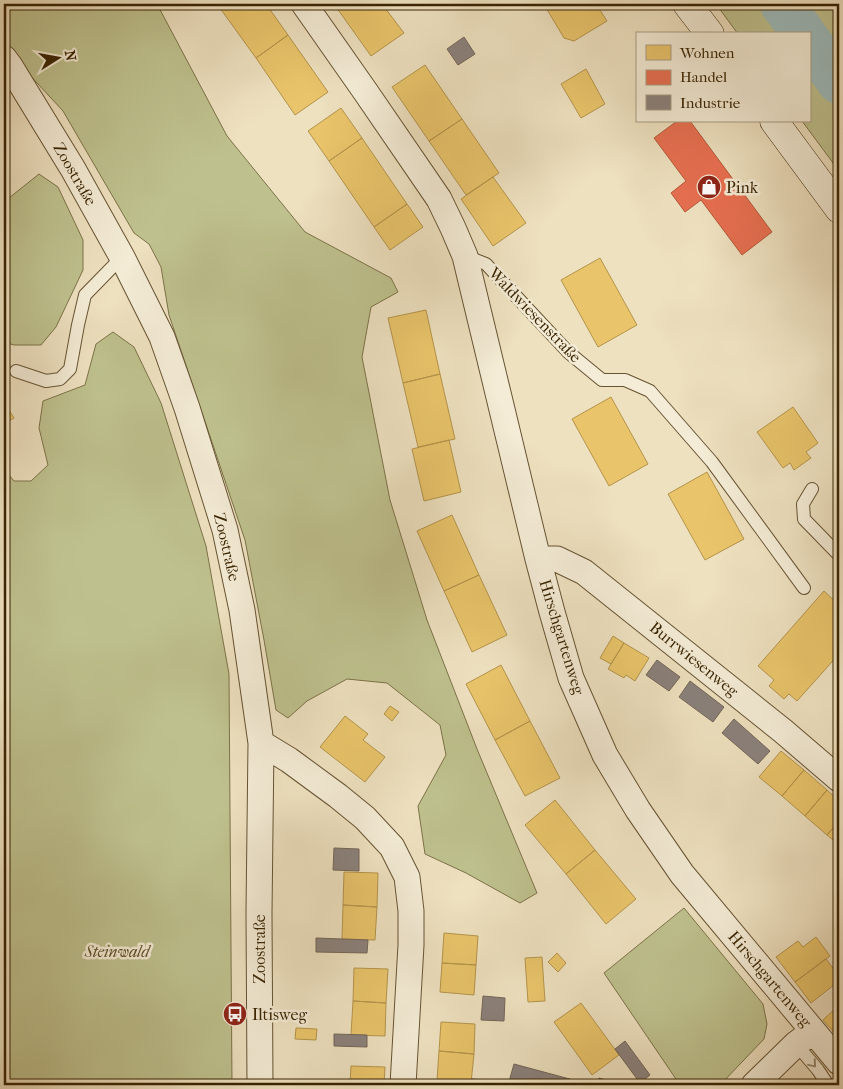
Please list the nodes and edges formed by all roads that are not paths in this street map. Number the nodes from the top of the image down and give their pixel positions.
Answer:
1 (304, 4) edge
2 (687, 4) edge
3 (708, 32) edge
4 (6, 63) edge
5 (775, 122) edge
6 (839, 209) edge
7 (465, 256) junction
8 (122, 257) junction
9 (16, 371) dead end
10 (812, 489) dead end
11 (839, 555) edge
12 (538, 559) junction
13 (804, 588) dead end
14 (261, 743) junction
15 (839, 779) edge
16 (805, 1038) junction
17 (839, 1062) edge
18 (260, 1085) edge
19 (403, 1085) edge
20 (754, 1085) edge
21 (828, 1085) edge

1 - 7 street
2 - 3 main road
4 - 8 street, Zoostraße
5 - 6 main road
7 - 12 street, Hirschgartenweg
7 - 13 lane, Waldwiesenstraße
8 - 9 lane
8 - 14 street, Zoostraße
10 - 11 lane
12 - 15 street, Burrwiesenweg
12 - 16 street, Hirschgartenweg
14 - 18 street, Zoostraße
14 - 19 street
16 - 17 street, Hirschgartenweg
16 - 20 street
16 -> 21 lane, Hirschgartenweg

